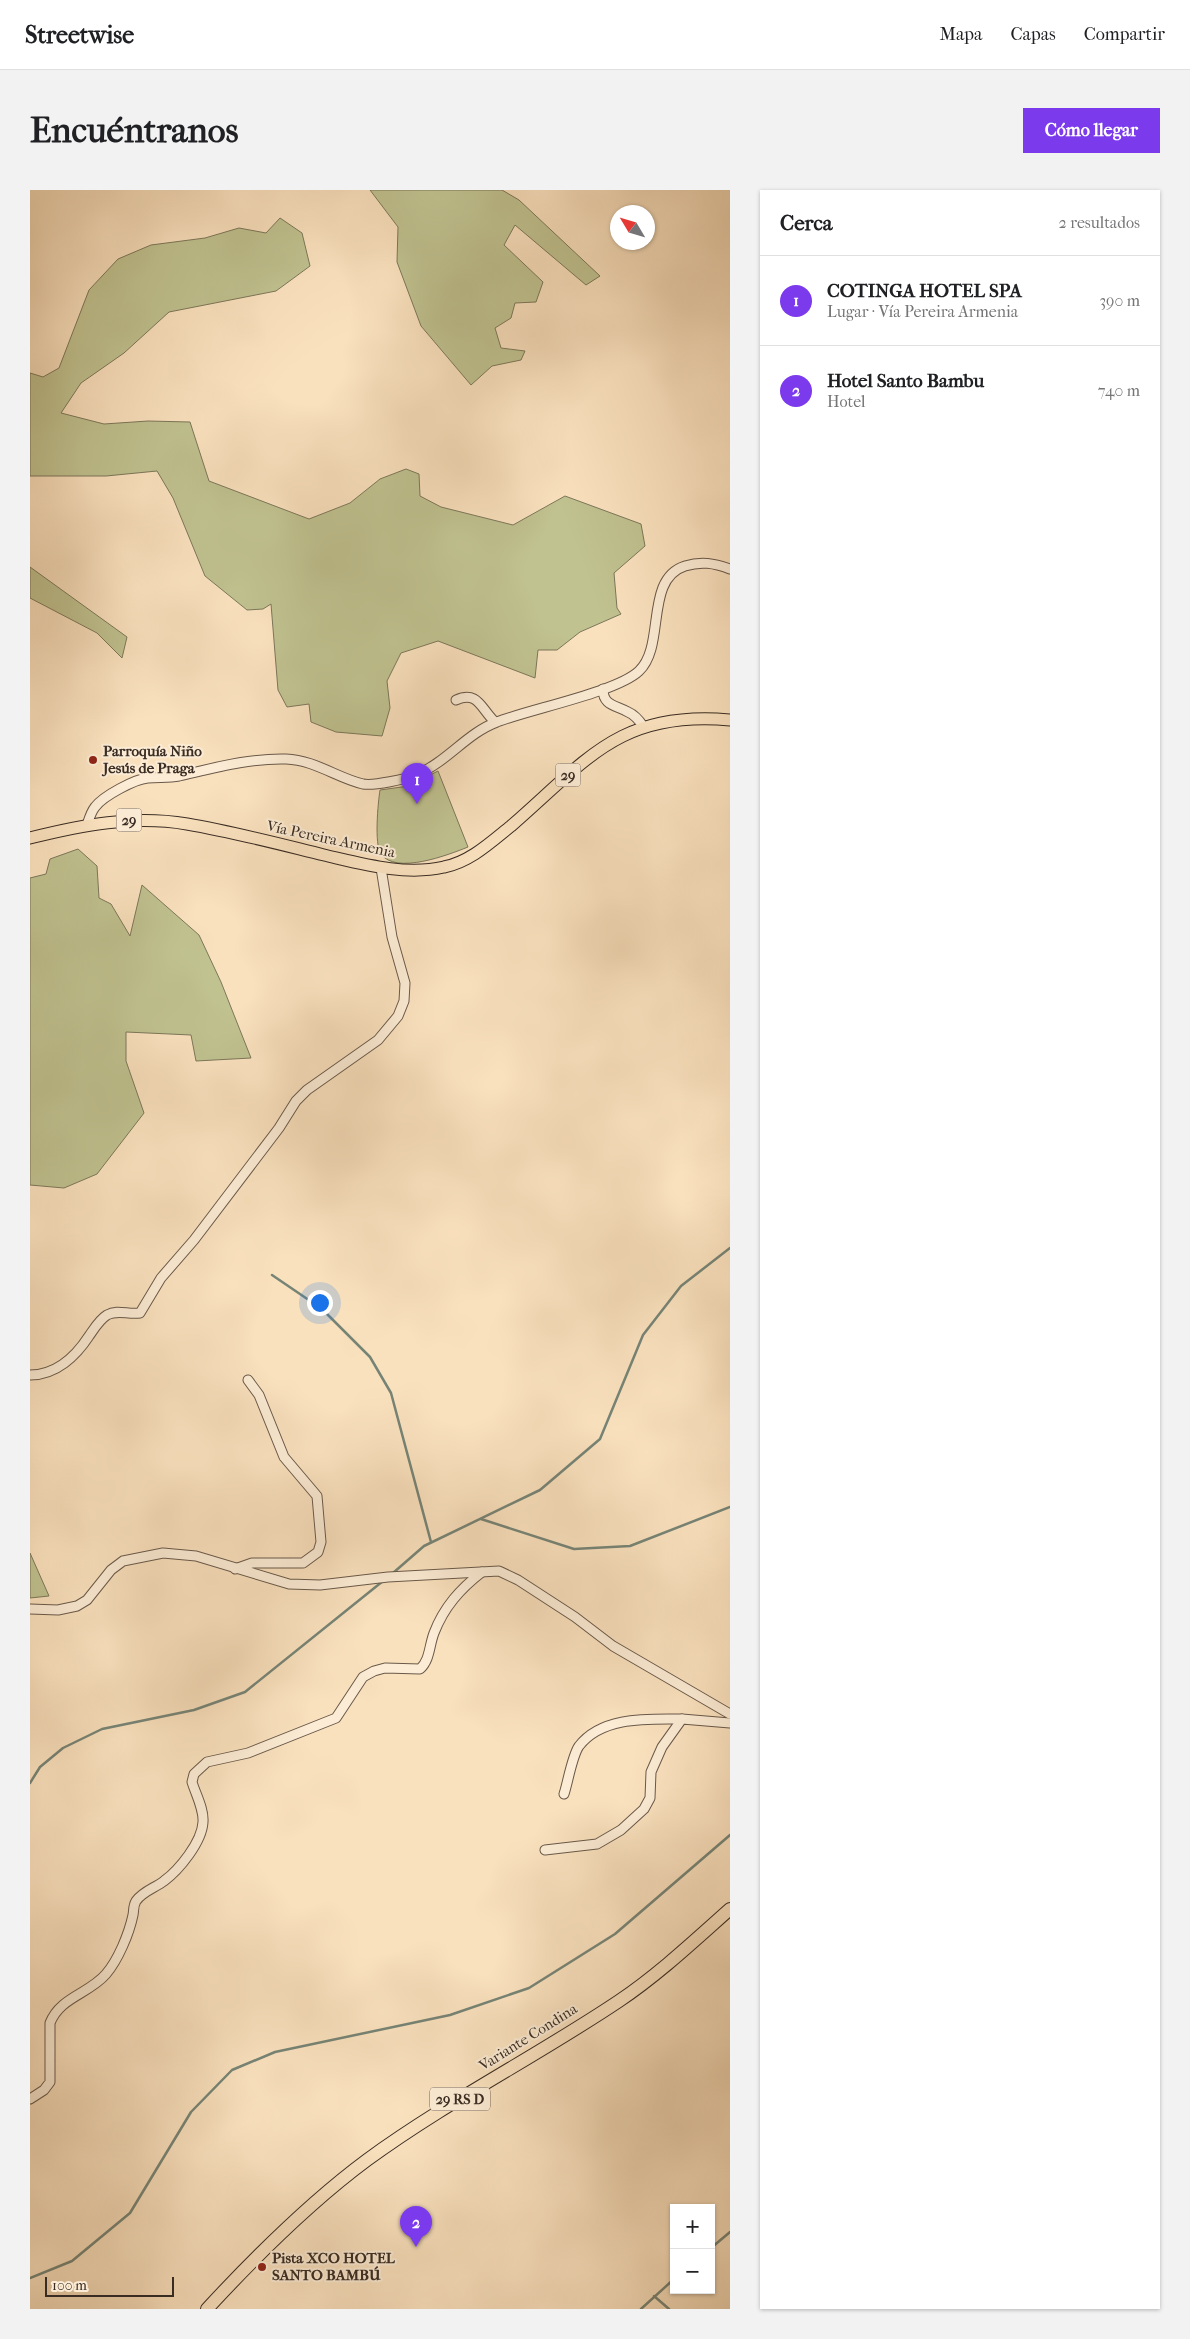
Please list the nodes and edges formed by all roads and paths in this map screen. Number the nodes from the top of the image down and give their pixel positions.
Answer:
1 (730, 569) edge
2 (603, 689) junction
3 (456, 700) dead end
4 (730, 720) edge
5 (495, 722) junction
6 (643, 726) junction
7 (87, 825) junction
8 (30, 838) edge
9 (381, 868) junction
10 (30, 1375) edge
11 (248, 1380) dead end
12 (234, 1569) junction
13 (482, 1572) junction
14 (30, 1609) edge
15 (730, 1714) edge
16 (682, 1719) junction
17 (730, 1723) edge
18 (564, 1794) dead end
19 (545, 1850) dead end
20 (730, 1910) edge
21 (30, 2099) edge
22 (207, 2309) edge

1 - 2 street
2 - 5 street
2 - 6 street
3 - 5 street
4 - 6 main road, Vía Pereira Armenia / 29
5 - 7 street
6 - 9 main road, Vía Pereira Armenia / 29
7 - 8 main road, Vía Pereira Armenia / 29
7 - 9 main road, Vía Pereira Armenia / 29
9 - 10 street
11 - 12 street
12 - 13 street
12 - 14 street
13 - 15 street
13 - 21 street
16 - 17 street
16 - 18 street
16 - 19 street
20 - 22 highway, Variante Condina / 29 RS D

